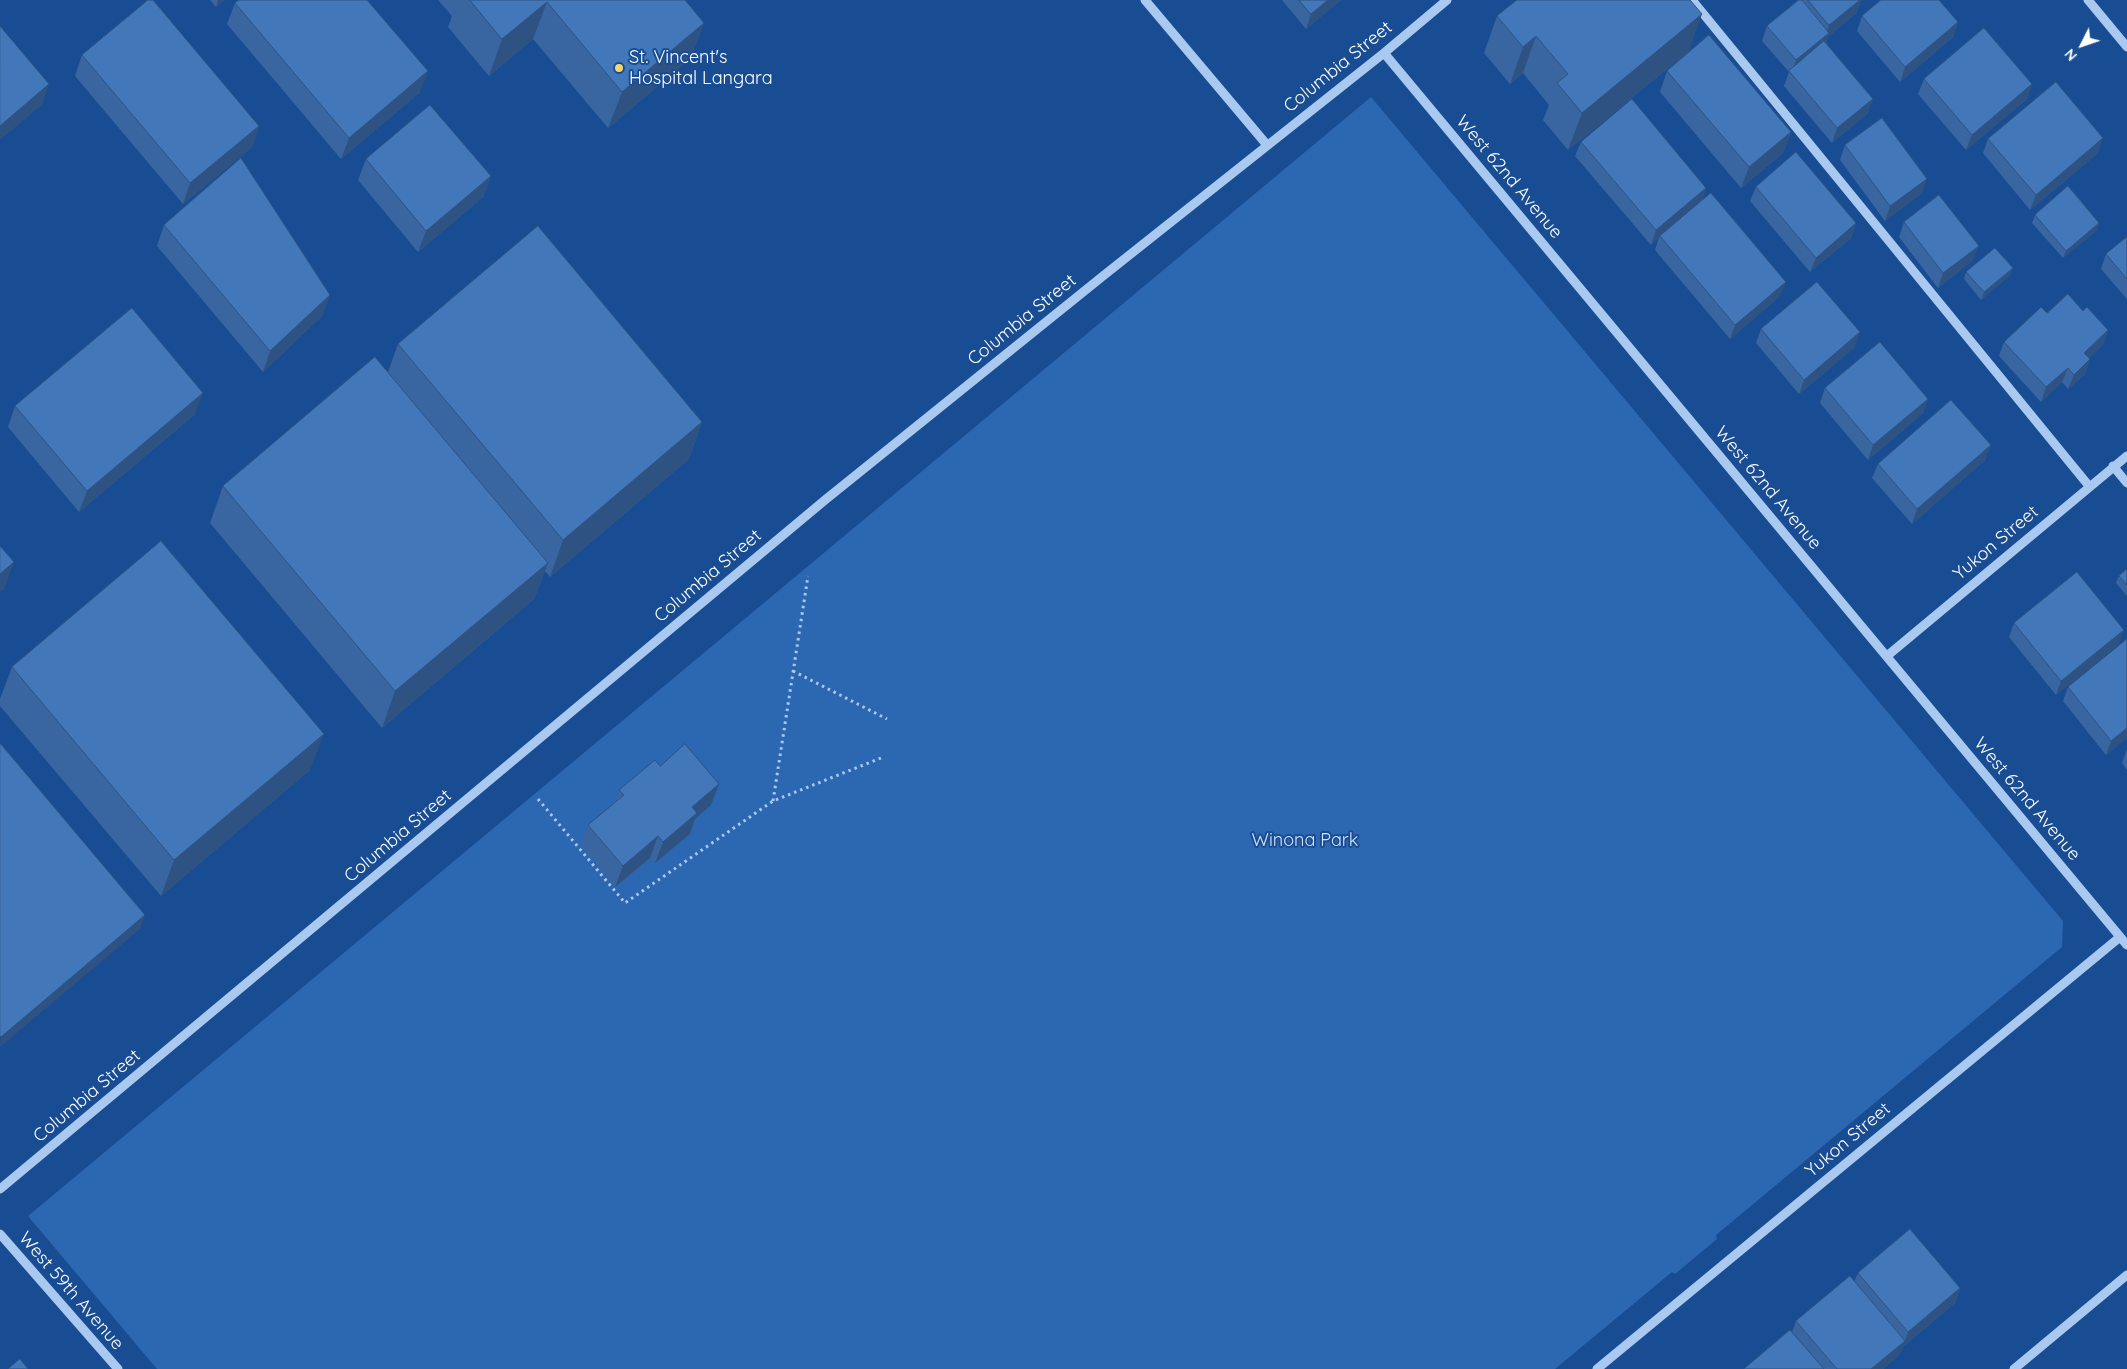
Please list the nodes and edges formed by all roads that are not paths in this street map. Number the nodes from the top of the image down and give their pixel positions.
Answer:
1 (1145, 0) edge
2 (1446, 0) edge
3 (1692, 0) edge
4 (2088, 0) edge
5 (2127, 47) edge
6 (1384, 53) junction
7 (1267, 145) junction
8 (2127, 456) edge
9 (2114, 466) junction
10 (2127, 483) edge
11 (2089, 486) junction
12 (1887, 656) junction
13 (2120, 937) junction
14 (2127, 944) edge
15 (0, 1189) edge
16 (0, 1234) edge
17 (2127, 1275) edge
18 (118, 1369) edge
19 (1597, 1369) edge
20 (2014, 1369) edge

1 - 7 street
2 - 6 street, Columbia Street
3 - 11 street
4 - 5 street
6 - 7 street, Columbia Street
6 - 12 street, West 62nd Avenue
7 - 15 street, Columbia Street
8 - 9 street, Yukon Street
9 - 10 street
9 - 11 street, Yukon Street
11 - 12 street, Yukon Street
12 - 13 street, West 62nd Avenue
13 - 14 street, West 62nd Avenue
13 - 19 street, Yukon Street
16 - 18 street, West 59th Avenue
17 - 20 street

